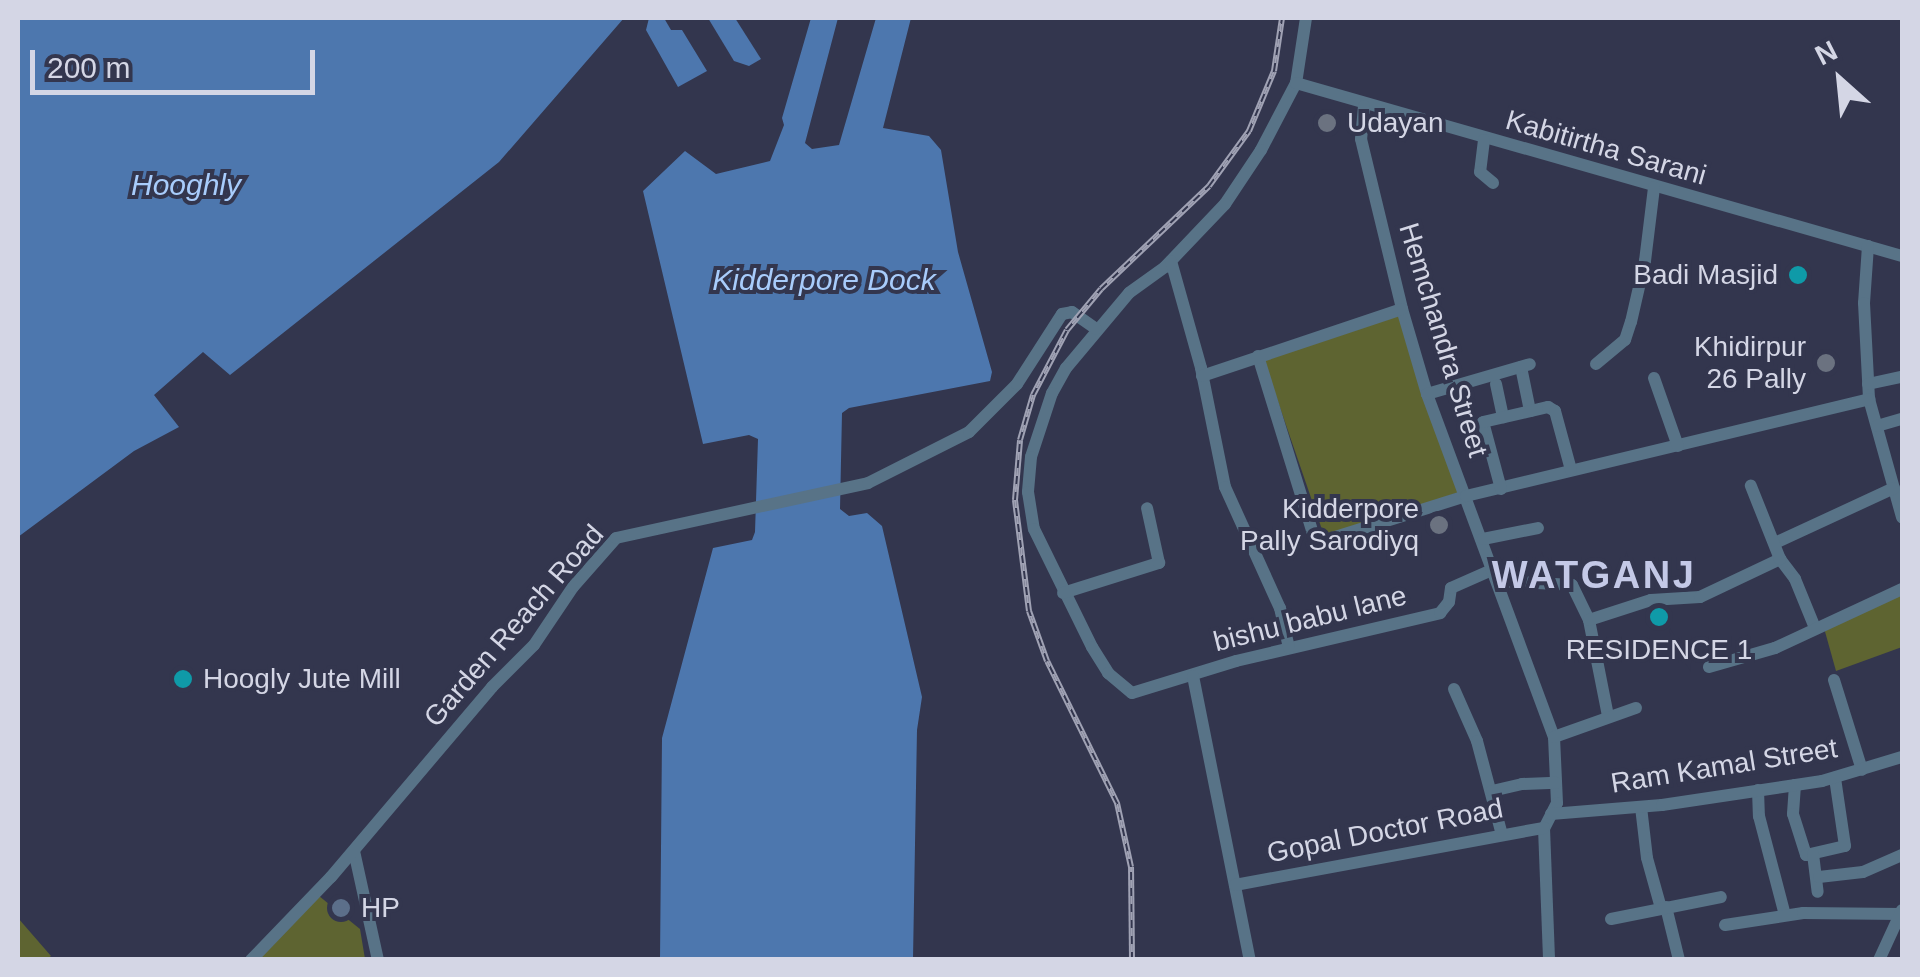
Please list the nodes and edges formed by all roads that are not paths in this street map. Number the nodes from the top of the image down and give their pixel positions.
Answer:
1 (1306, 18) edge
2 (1296, 83) junction
3 (1364, 106) junction
4 (1484, 140) junction
5 (1494, 182) dead end
6 (1654, 188) junction
7 (1868, 246) junction
8 (1902, 256) edge
9 (1171, 261) junction
10 (1402, 308) junction
11 (1096, 330) junction
12 (1258, 356) junction
13 (1596, 364) dead end
14 (1202, 376) junction
15 (1902, 376) edge
16 (1654, 378) dead end
17 (1496, 384) dead end
18 (1868, 384) junction
19 (1427, 394) junction
20 (1870, 399) junction
21 (1530, 411) junction
22 (1503, 418) junction
23 (1902, 419) edge
24 (1877, 426) junction
25 (1678, 446) junction
26 (1572, 470) junction
27 (1751, 486) dead end
28 (1894, 488) junction
29 (1501, 489) junction
30 (1466, 496) junction
31 (1147, 508) dead end
32 (1902, 517) edge
33 (1538, 528) dead end
34 (1483, 539) junction
35 (1775, 543) junction
36 (1780, 559) junction
37 (1496, 575) junction
38 (1902, 589) edge
39 (1063, 594) junction
40 (1589, 620) junction
41 (1815, 628) junction
42 (1289, 648) junction
43 (1710, 667) dead end
44 (1193, 676) junction
45 (1834, 680) dead end
46 (1454, 688) dead end
47 (1636, 708) dead end
48 (1608, 716) junction
49 (1554, 737) junction
50 (1902, 757) edge
51 (1862, 770) junction
52 (1835, 778) junction
53 (1556, 783) junction
54 (1796, 785) junction
55 (1758, 790) junction
56 (1492, 791) junction
57 (1641, 807) junction
58 (1552, 813) junction
59 (1544, 828) junction
60 (1502, 835) junction
61 (354, 851) junction
62 (1814, 854) junction
63 (1902, 855) edge
64 (1819, 877) junction
65 (1234, 885) junction
66 (1818, 892) dead end
67 (1721, 897) dead end
68 (1664, 908) junction
69 (1902, 912) edge
70 (1785, 915) junction
71 (1611, 919) dead end
72 (1725, 925) dead end
73 (252, 960) edge
74 (378, 960) edge
75 (1250, 960) edge
76 (1549, 960) edge
77 (1679, 960) edge
78 (1879, 960) edge

1 - 2 street
2 - 3 street, Kabitirtha Sarani
2 - 9 street
3 - 4 street, Kabitirtha Sarani
3 - 10 street, Hemchandra Street
4 - 5 street
4 - 6 street, Kabitirtha Sarani
6 - 7 street, Kabitirtha Sarani
6 - 13 street
7 - 8 street, Kabitirtha Sarani
7 - 18 street
9 - 11 street
9 - 14 street
10 - 12 street
10 - 19 street, Hemchandra Street
11 - 39 street
11 - 61 street, Garden Reach Road
12 - 14 street
12 - 30 street
14 - 42 street
15 - 18 street
16 - 25 street
17 - 22 street
18 - 20 street
19 - 21 street
19 - 30 street, Hemchandra Street
20 - 24 street
20 - 25 street
21 - 22 street
21 - 26 street
22 - 29 street
23 - 24 street
24 - 28 street
25 - 26 street
26 - 29 street
27 - 35 street
28 - 32 street
28 - 35 street
29 - 30 street
30 - 34 street, Hemchandra Street
31 - 39 street
33 - 34 street
34 - 37 street, Hemchandra Street
35 - 36 street
36 - 40 street
36 - 41 street
37 - 40 street
37 - 42 street, bishu babu lane
37 - 49 street, Hemchandra Street
38 - 41 street
39 - 44 street, bishu babu lane
40 - 48 street
41 - 43 street
42 - 44 street, bishu babu lane
44 - 65 street
45 - 51 street
46 - 56 street
47 - 48 street
48 - 49 street
49 - 53 street, Hemchandra Street
50 - 51 street, Ram Kamal Street
51 - 52 street, Ram Kamal Street
52 - 54 street, Ram Kamal Street
52 - 62 street
53 - 56 street
53 - 58 street, Hemchandra Street
54 - 55 street, Ram Kamal Street
54 - 62 street
55 - 57 street, Ram Kamal Street
55 - 70 street
56 - 60 street
57 - 58 street, Ram Kamal Street
57 - 68 street
58 - 59 street
59 - 60 street, Gopal Doctor Road
59 - 76 street
60 - 65 street, Gopal Doctor Road
61 - 73 street, Garden Reach Road
61 - 74 street
62 - 64 street
63 - 64 street
64 - 66 street
65 - 75 street
67 - 68 street
68 - 71 street
68 - 77 street
69 - 70 street
69 - 78 street
70 - 72 street

